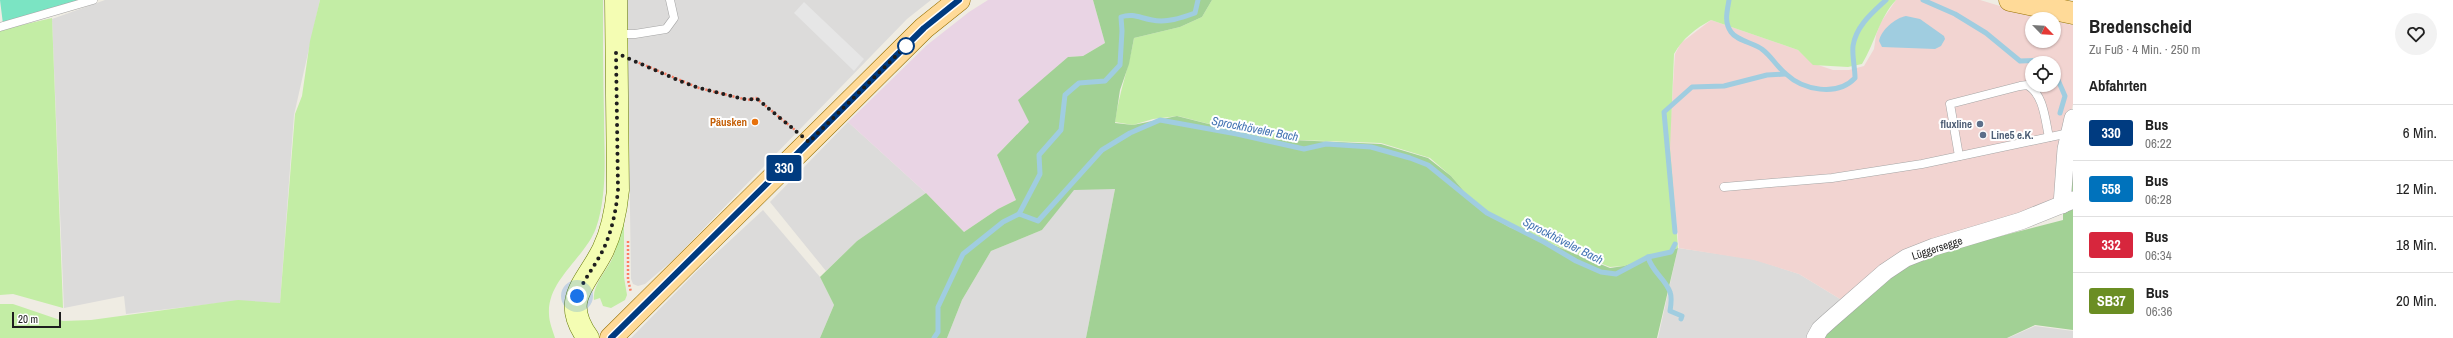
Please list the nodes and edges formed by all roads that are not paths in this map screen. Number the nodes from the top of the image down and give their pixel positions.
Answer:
1 (93, 0) edge
2 (616, 0) edge
3 (670, 0) edge
4 (959, 0) edge
5 (2010, 0) edge
6 (2073, 13) edge
7 (0, 27) edge
8 (616, 43) junction
9 (2071, 126) edge
10 (2049, 137) junction
11 (1959, 156) junction
12 (1724, 187) dead end
13 (2067, 203) edge
14 (588, 338) edge
15 (611, 338) edge
16 (1815, 338) edge

1 - 7 lane
2 - 8 main road
3 - 8 lane
4 - 15 main road
5 - 6 main road
8 - 14 main road
9 - 10 lane
9 - 13 street, Lüggersegge
10 - 11 lane
10 - 11 lane
11 - 12 lane
13 - 16 street, Lüggersegge

